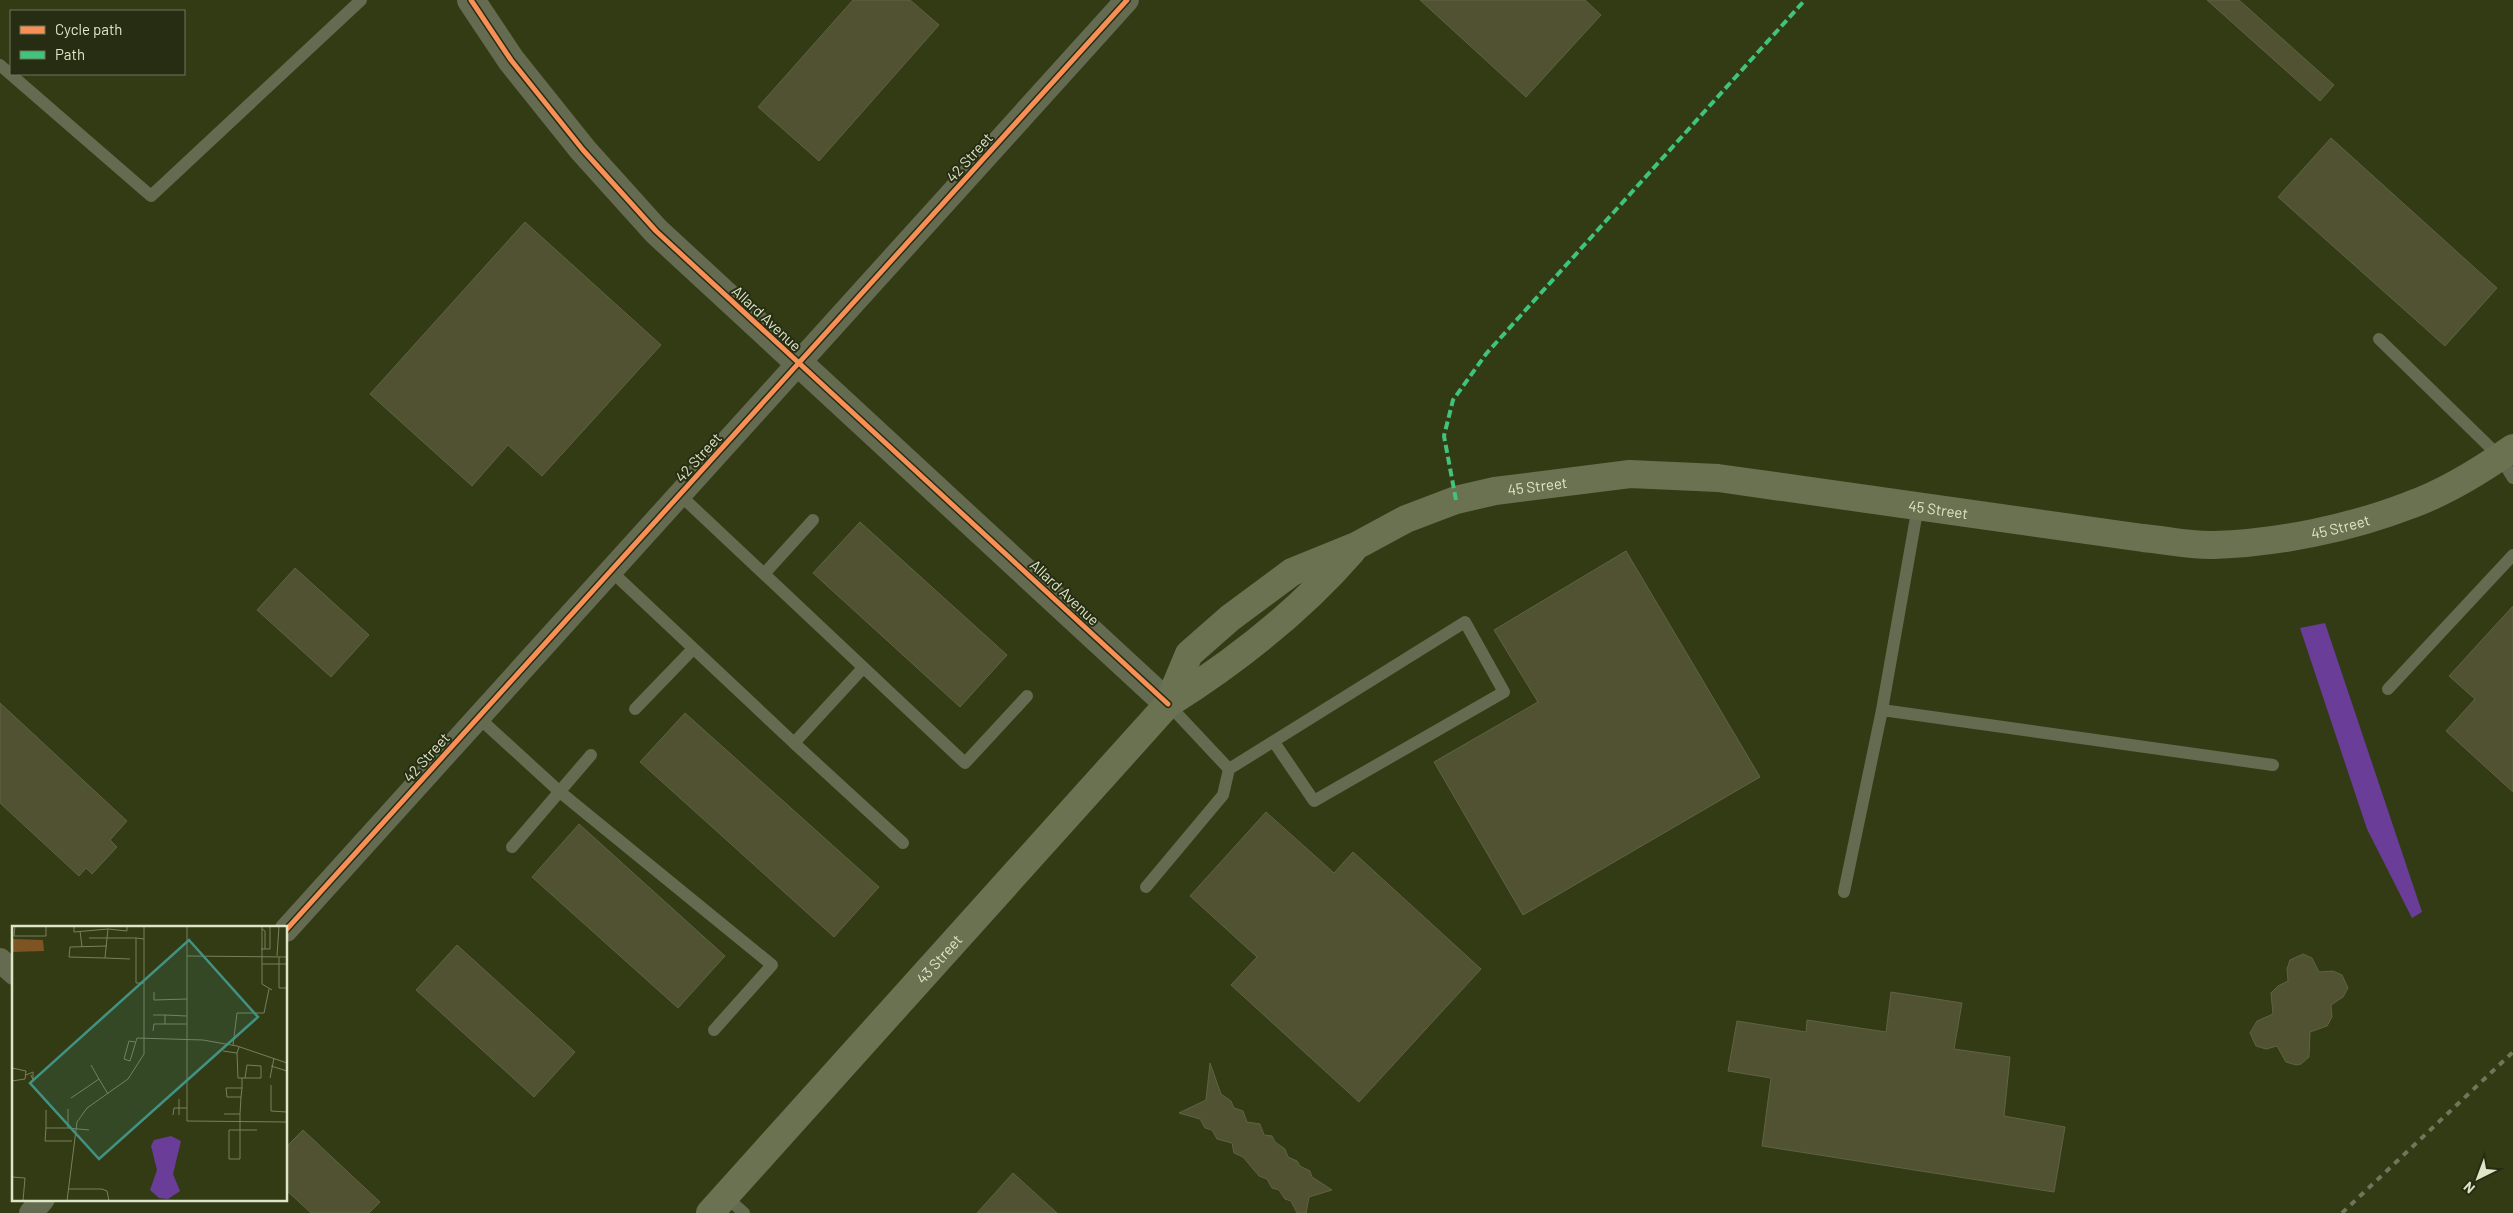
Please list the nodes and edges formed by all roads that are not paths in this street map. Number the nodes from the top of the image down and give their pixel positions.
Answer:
1 (361, 0) edge
2 (472, 0) edge
3 (1127, 0) edge
4 (0, 65) edge
5 (10, 74) edge
6 (12, 75) edge
7 (2379, 339) dead end
8 (799, 365) junction
9 (2509, 461) edge
10 (680, 495) junction
11 (1918, 506) junction
12 (813, 520) dead end
13 (2513, 556) edge
14 (611, 571) junction
15 (764, 574) junction
16 (692, 650) junction
17 (863, 668) junction
18 (2388, 689) dead end
19 (1027, 696) dead end
20 (1168, 704) junction
21 (635, 709) dead end
22 (1882, 710) junction
23 (478, 718) junction
24 (1274, 742) junction
25 (794, 743) junction
26 (591, 756) dead end
27 (2273, 765) dead end
28 (1229, 769) junction
29 (560, 792) junction
30 (903, 843) dead end
31 (512, 846) dead end
32 (1146, 887) dead end
33 (1844, 892) dead end
34 (288, 928) edge
35 (0, 960) edge
36 (12, 971) edge
37 (714, 1030) dead end
38 (42, 1200) edge
39 (726, 1208) edge
40 (30, 1213) edge

1 - 6 lane
2 - 8 street, Allard Avenue
3 - 8 street, 42 Street
4 - 5 lane
7 - 9 lane
8 - 10 street, 42 Street
8 - 20 street, Allard Avenue
9 - 11 main road, 45 Street
10 - 14 street, 42 Street
10 - 15 lane
11 - 20 main road, 45 Street
11 - 22 lane
12 - 15 lane
13 - 18 lane
14 - 16 lane
14 - 23 street, 42 Street
15 - 17 lane
16 - 21 lane
16 - 25 lane
17 - 19 lane
17 - 25 lane
20 - 28 lane
20 - 39 main road, 43 Street
22 - 27 lane
22 - 33 lane
23 - 29 lane
23 - 34 street, 42 Street
24 - 24 lane
24 - 28 lane
25 - 30 lane
26 - 29 lane
28 - 32 lane
29 - 31 lane
29 - 37 lane
35 - 36 street
38 - 40 street

